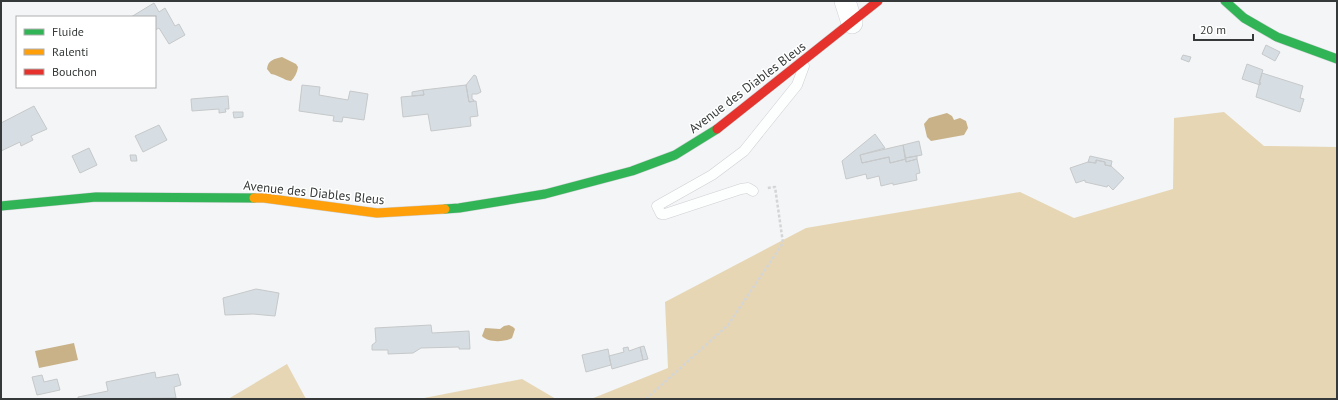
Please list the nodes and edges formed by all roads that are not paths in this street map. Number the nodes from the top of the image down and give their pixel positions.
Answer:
1 (845, 1) edge
2 (878, 1) edge
3 (1225, 1) edge
4 (852, 22) junction
5 (806, 59) junction
6 (1337, 59) edge
7 (753, 191) road end
8 (1, 206) edge

1 - 4 street
2 - 4 main road, Avenue des Diables Bleus
3 - 6 main road
4 - 5 main road, Avenue des Diables Bleus
5 - 7 lane
5 - 8 main road, Avenue des Diables Bleus

